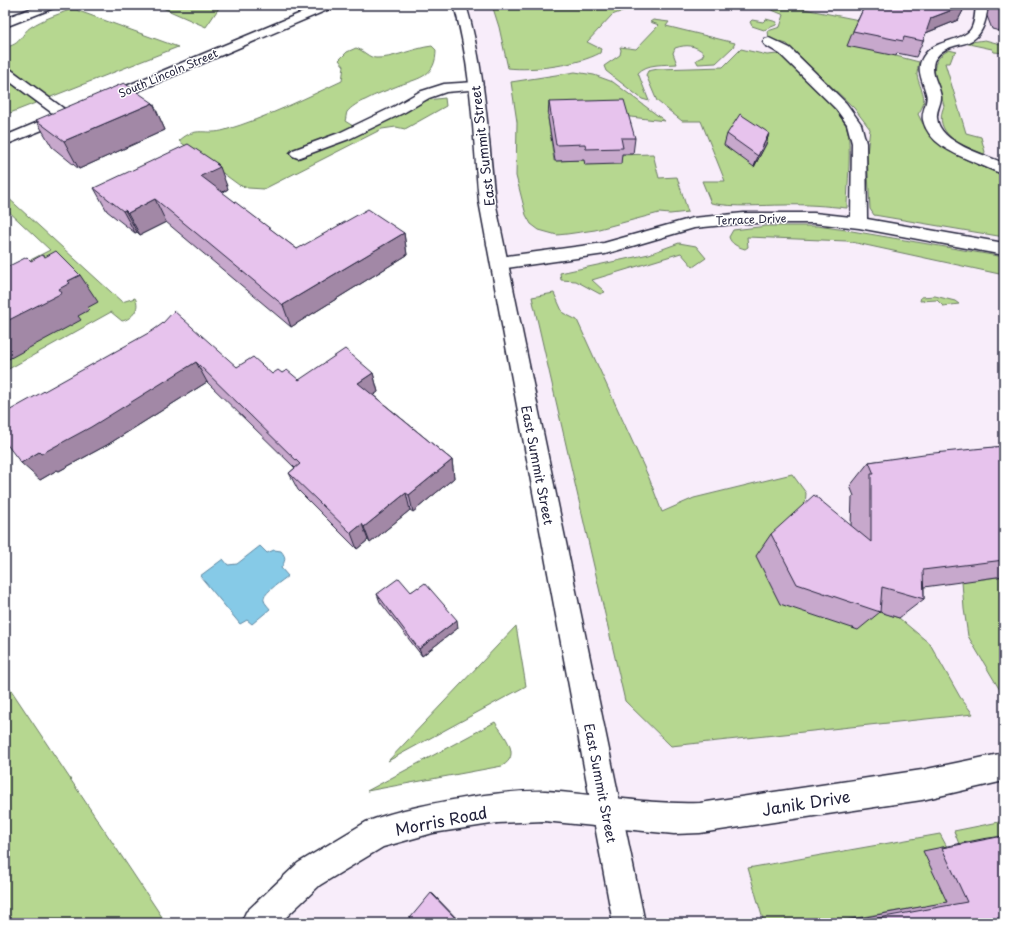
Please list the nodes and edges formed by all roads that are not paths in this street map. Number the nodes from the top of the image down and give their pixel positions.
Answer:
1 (52, 5) edge
2 (330, 5) edge
3 (460, 5) edge
4 (982, 5) edge
5 (5, 23) edge
6 (769, 42) dead end
7 (5, 72) edge
8 (476, 86) junction
9 (94, 104) edge
10 (80, 110) edge
11 (65, 116) junction
12 (5, 141) edge
13 (298, 153) dead end
14 (1004, 169) edge
15 (859, 223) junction
16 (1004, 249) edge
17 (500, 262) junction
18 (1004, 767) edge
19 (607, 812) junction
20 (257, 923) edge
21 (629, 923) edge

1 - 5 street
2 - 9 street, South Lincoln Street
3 - 8 street, East Summit Street
4 - 14 street
6 - 15 street
7 - 11 street
8 - 13 street
8 - 17 street, East Summit Street
10 - 11 street
11 - 12 street
15 - 16 street, Terrace Drive
15 - 17 street, Terrace Drive
17 - 19 street, East Summit Street
18 - 19 street, Janik Drive
19 - 20 street, Morris Road
19 - 21 street, East Summit Street

